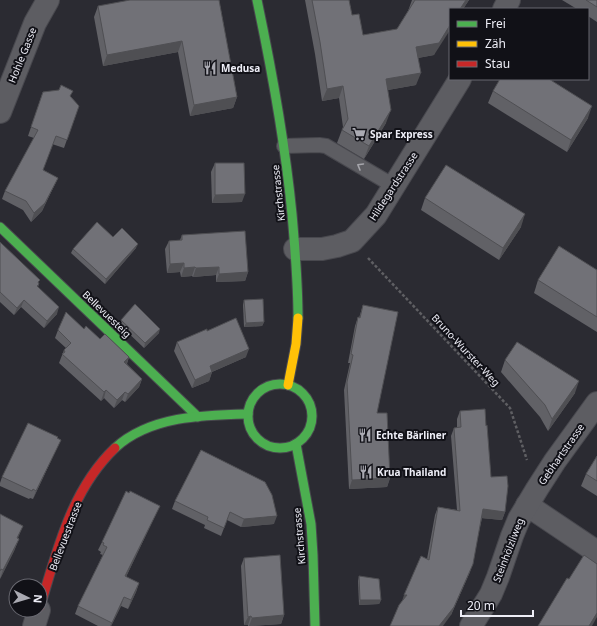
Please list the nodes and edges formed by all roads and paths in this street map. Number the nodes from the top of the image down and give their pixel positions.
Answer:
1 (48, 0) edge
2 (257, 0) edge
3 (459, 80) edge
4 (0, 112) edge
5 (284, 146) junction
6 (394, 186) junction
7 (0, 227) edge
8 (352, 241) junction
9 (295, 250) junction
10 (288, 385) junction
11 (597, 403) edge
12 (248, 414) junction
13 (198, 417) junction
14 (296, 444) junction
15 (532, 497) junction
16 (597, 552) edge
17 (48, 582) edge
18 (315, 626) edge
19 (471, 626) edge

1 - 4 street, Hohle Gasse
2 - 5 street, Kirchstrasse
3 - 6 street, Hildegardstrasse
6 -> 5 lane
5 - 9 street, Kirchstrasse
6 - 8 street, Hildegardstrasse
7 - 13 street, Bellevuesteig
8 - 9 street
8 - 15 path, Bruno-Wurster-Weg
9 - 10 street, Kirchstrasse
10 - 12 street
10 - 14 street
11 - 15 street, Gebhartstrasse
12 - 13 street, Bellevuestrasse
12 - 14 street
13 - 17 street, Bellevuestrasse
14 - 18 street, Kirchstrasse
15 - 16 street, Steinhölzliweg
15 - 19 street, Steinhölzliweg

